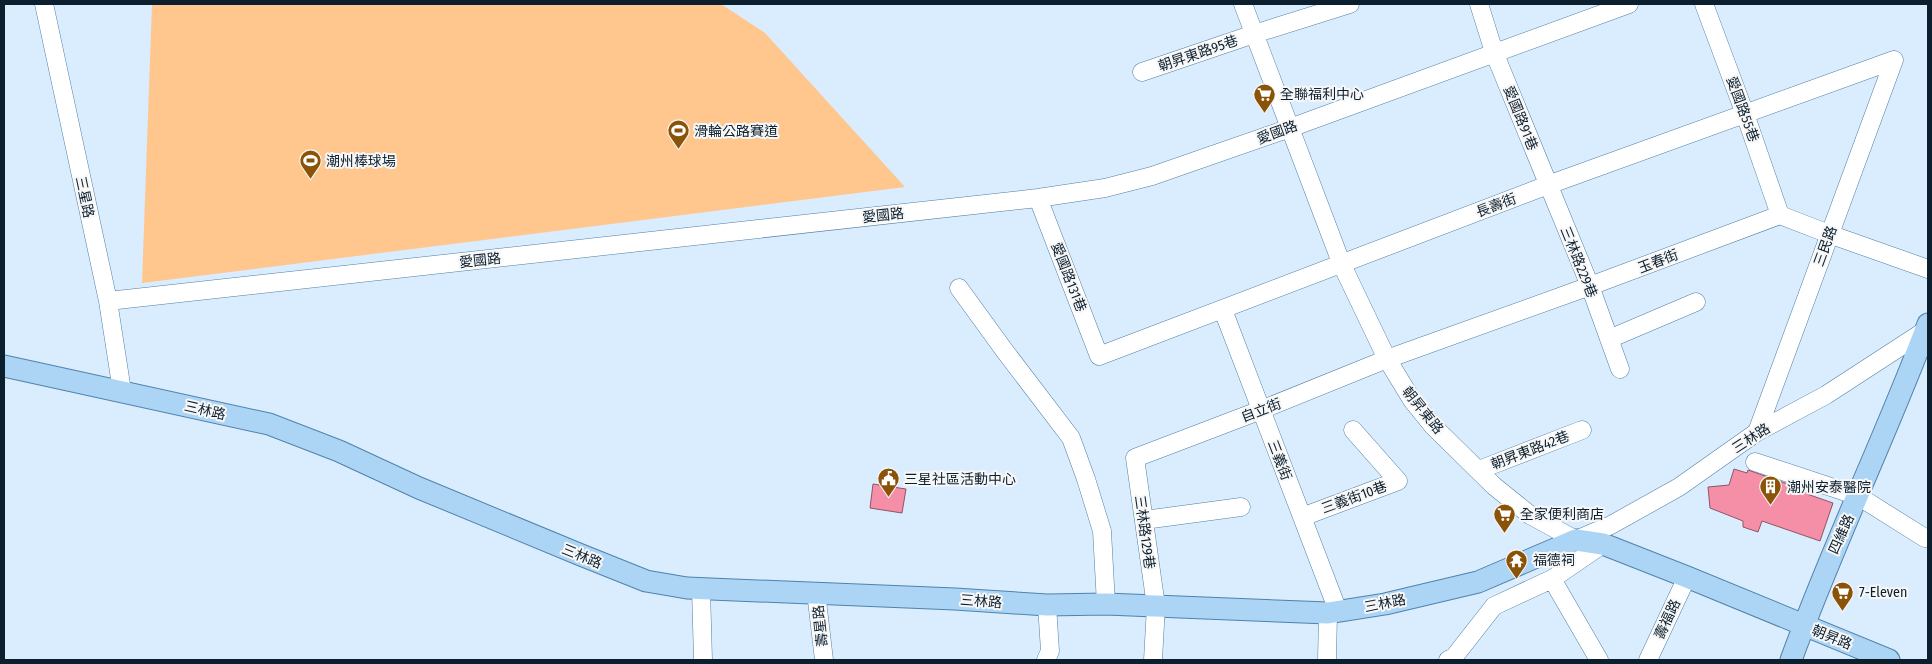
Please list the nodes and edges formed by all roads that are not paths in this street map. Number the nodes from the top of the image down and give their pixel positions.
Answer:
1 (44, 4) edge
2 (1243, 4) edge
3 (1350, 4) edge
4 (1479, 4) edge
5 (1629, 4) edge
6 (1704, 4) edge
7 (1254, 34) junction
8 (1494, 52) junction
9 (1894, 60) joint
10 (1142, 72) dead end
11 (1745, 114) junction
12 (1290, 128) junction
13 (1548, 185) junction
14 (1038, 198) junction
15 (1780, 215) junction
16 (1829, 234) junction
17 (1342, 265) junction
18 (1928, 269) edge
19 (1590, 286) junction
20 (959, 288) dead end
21 (108, 301) junction
22 (1696, 302) dead end
23 (1223, 310) junction
24 (1927, 327) edge
25 (1609, 339) junction
26 (1099, 356) joint
27 (1387, 359) junction
28 (4, 366) edge
29 (1620, 369) dead end
30 (122, 391) junction
31 (1261, 410) junction
32 (1353, 430) dead end
33 (1582, 430) dead end
34 (1757, 432) junction
35 (1135, 458) joint
36 (1755, 462) dead end
37 (1478, 470) junction
38 (1858, 496) junction
39 (1241, 507) dead end
40 (1302, 517) junction
41 (1144, 520) junction
42 (1925, 538) dead end
43 (1576, 540) junction
44 (1603, 544) junction
45 (1687, 577) junction
46 (1552, 579) junction
47 (1478, 582) junction
48 (701, 589) junction
49 (816, 592) junction
50 (1106, 604) junction
51 (1047, 605) junction
52 (1156, 606) junction
53 (1494, 606) junction
54 (1333, 612) junction
55 (1803, 626) junction
56 (703, 660) edge
57 (824, 660) edge
58 (1046, 660) edge
59 (1153, 660) edge
60 (1327, 660) edge
61 (1448, 660) edge
62 (1599, 660) edge
63 (1648, 660) edge
64 (1790, 660) edge
65 (1889, 660) edge

1 - 21 street, 三星路
2 - 7 street, 朝昇東路
3 - 7 street, 朝昇東路95巷
4 - 8 street, 愛國路91巷
5 - 8 street, 愛國路
6 - 11 street, 愛國路55巷
7 - 10 street, 朝昇東路95巷
7 - 12 street, 朝昇東路
8 - 12 street, 愛國路
8 - 13 street, 愛國路91巷
9 - 11 street, 長壽街
9 - 16 street, 三民路
11 - 13 street, 長壽街
11 - 15 street, 愛國路55巷
12 - 14 street, 愛國路
12 - 17 street, 朝昇東路
13 - 17 street, 長壽街
13 - 19 street, 三林路229巷
14 - 21 street, 愛國路
14 - 26 street, 愛國路131巷
15 - 16 street
15 - 19 street, 玉春街
16 - 18 street
16 - 34 street, 三民路
17 - 23 street, 長壽街
17 - 27 street, 朝昇東路
19 - 25 street, 三林路229巷
19 - 27 street, 玉春街
20 - 50 street
21 - 30 street, 三星路
22 - 25 street
23 - 26 street, 長壽街
23 - 31 street, 三義街
24 - 34 street, 三林路
24 - 38 main road, 四維路
25 - 29 street, 三林路229巷
27 - 31 street, 自立街
27 - 37 street, 朝昇東路
28 - 30 main road, 三林路
30 - 48 main road, 三林路
31 - 35 street, 自立街
31 - 40 street, 三義街
32 - 40 street, 三義街10巷
33 - 37 street, 朝昇東路42巷
34 - 43 street, 三林路
35 - 41 street, 三林路129巷
36 - 38 street
37 - 43 street, 朝昇東路
38 - 42 street
38 - 55 main road, 四維路
39 - 41 street
40 - 54 street, 三義街
41 - 52 street, 三林路129巷
43 - 44 main road, 朝昇東路
43 - 47 main road, 三林路
44 - 45 main road, 朝昇東路
44 - 46 street
45 - 55 main road, 朝昇東路
45 - 63 street, 壽福路
46 - 53 street
46 - 62 street
47 - 53 street
47 - 54 main road, 三林路
48 - 49 main road, 三林路
48 - 56 street
49 - 51 main road, 三林路
49 - 57 street, 壽星路
50 - 51 main road, 三林路
50 - 52 main road, 三林路
51 - 58 street
52 - 54 main road, 三林路
52 - 59 street, 三林路129巷
53 - 61 street
54 - 60 street
55 - 64 main road, 四維路
55 - 65 main road, 朝昇路

